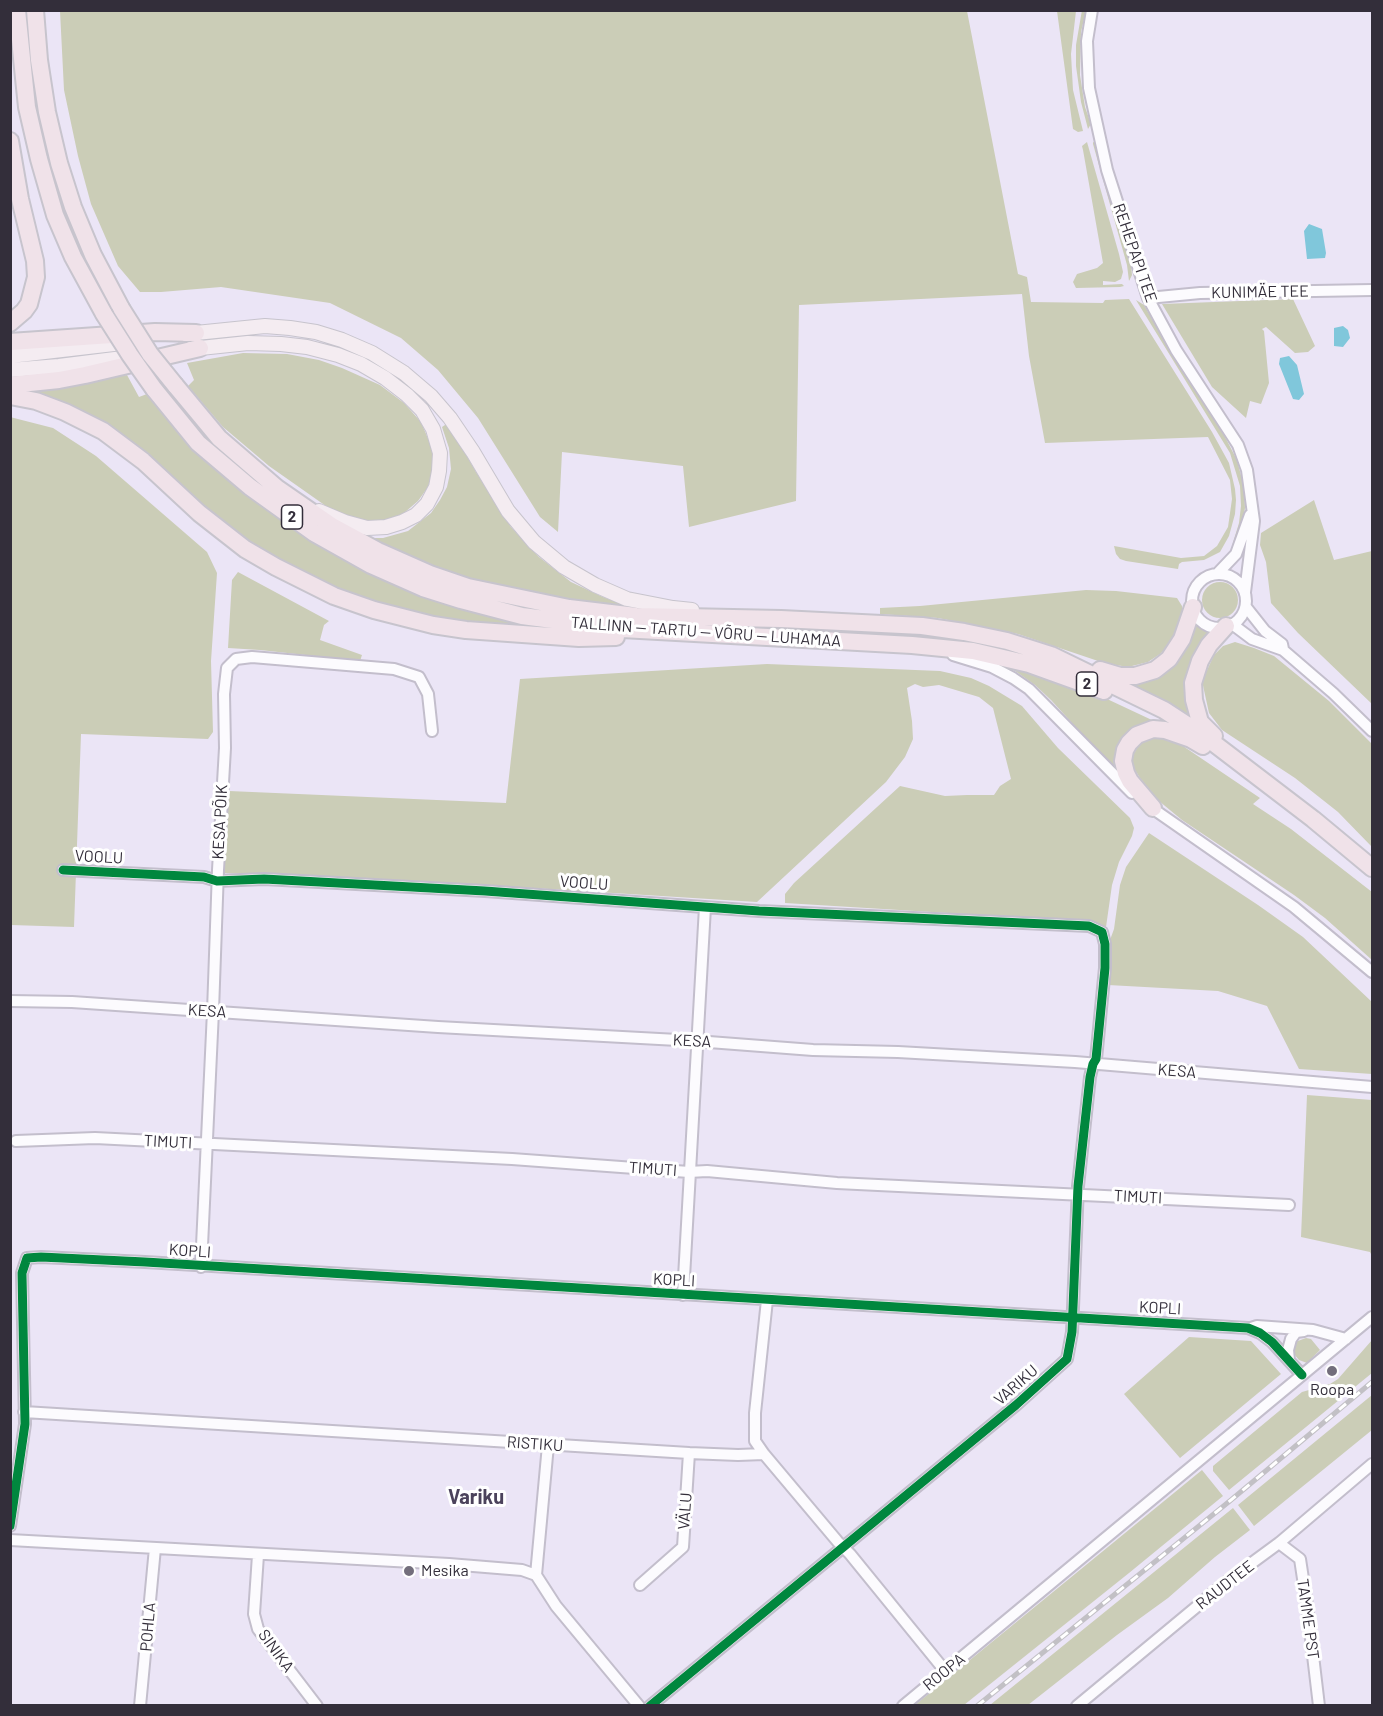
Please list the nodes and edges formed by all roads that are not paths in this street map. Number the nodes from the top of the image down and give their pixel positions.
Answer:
1 (17, 10) edge
2 (35, 10) edge
3 (1092, 10) edge
4 (10, 141) edge
5 (1372, 290) edge
6 (1148, 298) junction
7 (10, 323) edge
8 (198, 340) junction
9 (10, 342) edge
10 (10, 356) edge
11 (10, 370) edge
12 (10, 385) edge
13 (10, 396) edge
14 (277, 488) junction
15 (1252, 509) junction
16 (1217, 574) junction
17 (1245, 592) junction
18 (1193, 607) junction
19 (1246, 607) junction
20 (781, 619) junction
21 (1229, 625) junction
22 (695, 634) junction
23 (912, 645) junction
24 (1283, 650) junction
25 (1051, 655) junction
26 (432, 731) dead end
27 (1372, 731) edge
28 (1247, 769) junction
29 (1153, 808) junction
30 (1372, 868) edge
31 (63, 870) dead end
32 (218, 881) junction
33 (705, 907) junction
34 (1102, 932) joint
35 (1372, 972) edge
36 (10, 1000) edge
37 (213, 1011) junction
38 (696, 1041) junction
39 (1093, 1064) junction
40 (1372, 1087) edge
41 (16, 1141) dead end
42 (207, 1144) junction
43 (689, 1172) junction
44 (1078, 1194) junction
45 (1289, 1205) dead end
46 (201, 1267) junction
47 (683, 1295) junction
48 (767, 1300) junction
49 (1372, 1317) edge
50 (1073, 1318) junction
51 (1248, 1328) junction
52 (1313, 1330) junction
53 (1346, 1339) junction
54 (1289, 1360) junction
55 (1302, 1375) junction
56 (24, 1412) junction
57 (548, 1445) junction
58 (689, 1453) junction
59 (764, 1454) junction
60 (1372, 1464) edge
61 (10, 1526) edge
62 (10, 1540) edge
63 (1279, 1543) junction
64 (155, 1548) junction
65 (844, 1548) junction
66 (258, 1555) junction
67 (536, 1575) junction
68 (640, 1585) dead end
69 (946, 1672) junction
70 (140, 1706) edge
71 (317, 1706) edge
72 (639, 1706) edge
73 (650, 1706) edge
74 (903, 1706) edge
75 (1077, 1706) edge
76 (1319, 1706) edge

1 - 22 highway, TALLINN — TARTU — VÕRU — LUHAMAA / 2, bridge
2 - 14 highway, TALLINN — TARTU — VÕRU — LUHAMAA / 2, bridge
3 - 6 street, REHEPAPI TEE
4 - 7 highway
5 - 6 street, KUNIMÄE TEE
6 - 15 street, REHEPAPI TEE
8 - 9 highway
8 - 10 main road
8 - 11 main road
8 - 12 highway
8 - 14 main road
8 - 20 main road
13 - 22 highway
14 - 20 highway, TALLINN — TARTU — VÕRU — LUHAMAA / 2
15 - 16 street, REHEPAPI TEE
15 - 17 street, REHEPAPI TEE
16 - 17 street
16 - 18 street
17 - 19 street
18 - 21 street
18 - 25 highway
19 - 21 street
19 - 24 street
20 - 25 highway, TALLINN — TARTU — VÕRU — LUHAMAA / 2
21 - 24 street
21 - 28 highway
22 - 23 highway, TALLINN — TARTU — VÕRU — LUHAMAA / 2
23 - 28 highway, TALLINN — TARTU — VÕRU — LUHAMAA / 2
23 - 29 street
24 - 27 street
25 - 28 highway, TALLINN — TARTU — VÕRU — LUHAMAA / 2
26 - 32 street, KESA PÕIK
28 - 29 highway
28 - 30 highway, TALLINN — TARTU — VÕRU — LUHAMAA / 2
29 - 35 street
31 - 32 street, VOOLU
32 - 33 street, VOOLU
32 - 37 street, KESA PÕIK
33 - 34 street, VOOLU
33 - 38 street
34 - 39 street, VARIKU
36 - 37 street, KESA
37 - 38 street, KESA
37 - 42 street, KESA PÕIK
38 - 39 street, KESA
38 - 43 street
39 - 40 street, KESA
39 - 44 street, VARIKU
41 - 42 street, TIMUTI
42 - 43 street, TIMUTI
42 - 46 street, KESA PÕIK
43 - 44 street, TIMUTI
43 - 47 street
44 - 45 street, TIMUTI
44 - 50 street, VARIKU
46 - 47 street, KOPLI
46 - 56 street, KOPLI
47 - 48 street, KOPLI
48 - 50 street, KOPLI
48 - 59 street
49 - 53 street, ROOPA
50 - 51 street, KOPLI
50 - 65 street, VARIKU
51 - 52 street
51 - 54 street, KOPLI
52 - 53 street
52 - 54 street
53 - 55 street, ROOPA
54 - 55 street, KOPLI
55 - 69 street, ROOPA
56 - 57 street, RISTIKU
56 - 61 street
57 - 58 street, RISTIKU
57 - 67 street
58 - 59 street, RISTIKU
58 - 68 street, VÄLU
59 - 65 street
60 - 63 street, RAUDTEE
62 - 64 street
63 - 75 street, RAUDTEE
63 - 76 street, TAMME PST
64 - 66 street
64 - 70 street, POHLA
65 - 69 street
65 - 73 street, VARIKU
66 - 67 street
66 - 71 street, SINIKA
67 - 72 street
69 - 74 street, ROOPA

